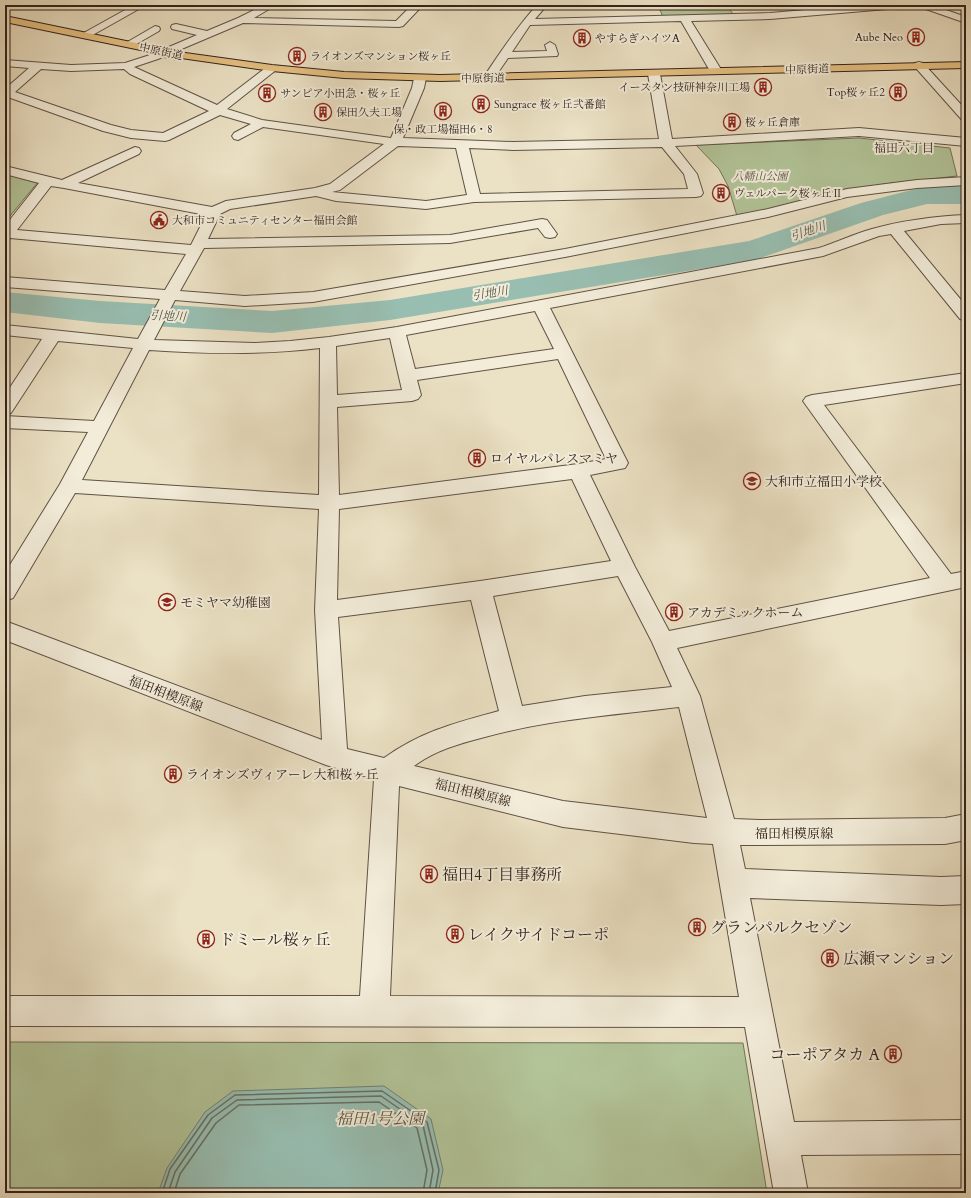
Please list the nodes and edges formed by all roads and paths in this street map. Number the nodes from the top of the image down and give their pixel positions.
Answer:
1 (139, 5) edge
2 (271, 5) edge
3 (418, 5) edge
4 (542, 5) edge
5 (734, 5) edge
6 (784, 5) edge
7 (899, 5) edge
8 (923, 5) edge
9 (794, 14) junction
10 (743, 17) junction
11 (5, 18) edge
12 (684, 18) junction
13 (242, 20) junction
14 (966, 20) edge
15 (527, 22) junction
16 (176, 27) dead end
17 (155, 29) dead end
18 (206, 34) junction
19 (85, 35) junction
20 (129, 44) junction
21 (550, 45) dead end
22 (504, 55) junction
23 (5, 63) edge
24 (39, 65) junction
25 (919, 65) junction
26 (966, 65) edge
27 (126, 66) junction
28 (272, 68) junction
29 (716, 71) junction
30 (654, 74) junction
31 (420, 78) junction
32 (489, 78) junction
33 (217, 110) junction
34 (966, 117) edge
35 (261, 123) junction
36 (238, 136) dead end
37 (395, 142) junction
38 (966, 142) edge
39 (666, 143) junction
40 (462, 145) junction
41 (135, 151) dead end
42 (5, 170) edge
43 (48, 181) junction
44 (966, 181) edge
45 (64, 184) junction
46 (315, 192) junction
47 (474, 198) junction
48 (214, 212) junction
49 (966, 219) edge
50 (894, 228) junction
51 (6, 234) edge
52 (550, 234) dead end
53 (197, 247) junction
54 (5, 282) edge
55 (168, 299) junction
56 (540, 304) junction
57 (966, 316) edge
58 (5, 330) edge
59 (396, 332) junction
60 (53, 335) junction
61 (147, 337) junction
62 (328, 342) junction
63 (563, 353) junction
64 (407, 376) junction
65 (966, 378) edge
66 (328, 402) junction
67 (5, 409) edge
68 (5, 422) edge
69 (100, 427) junction
70 (578, 471) junction
71 (69, 486) junction
72 (329, 503) junction
73 (624, 567) junction
74 (956, 581) edge
75 (480, 590) junction
76 (5, 592) edge
77 (326, 610) junction
78 (5, 630) edge
79 (663, 642) junction
80 (688, 696) junction
81 (513, 718) junction
82 (335, 757) junction
83 (387, 771) junction
84 (966, 827) edge
85 (724, 832) junction
86 (734, 883) junction
87 (966, 890) edge
88 (374, 1010) junction
89 (5, 1011) edge
90 (757, 1012) junction
91 (966, 1137) edge
92 (781, 1139) junction
93 (791, 1193) edge

1 - 19 street
2 - 13 street
3 - 13 street
4 - 15 street
5 - 10 street
6 - 9 street
7 - 9 street
8 - 14 street
9 - 10 street
10 - 12 street
11 - 19 main road, 中原街道
12 - 15 street
12 - 29 street
13 - 18 street
15 - 22 street
16 - 18 street
17 - 20 street
18 - 27 street
19 - 20 main road, 中原街道
20 - 28 main road, 中原街道, bridge
21 - 22 street
22 - 32 street
23 - 24 street
24 - 27 street
24 - 33 street
25 - 26 main road, 中原街道
25 - 29 main road, 中原街道
25 - 34 street
27 - 33 street
28 - 31 main road, 中原街道
28 - 33 street
29 - 30 main road, 中原街道
30 - 32 main road, 中原街道
30 - 39 street
31 - 32 main road, 中原街道
31 - 37 street
33 - 35 street
35 - 36 street
35 - 37 street
37 - 40 street
37 - 46 street
38 - 39 street
39 - 40 street
39 - 47 street
40 - 47 street
41 - 45 street
42 - 43 street
43 - 45 street
43 - 51 street
44 - 55 street
45 - 48 street
46 - 47 street
46 - 48 street
48 - 53 street
49 - 50 street
50 - 56 street
50 - 57 street
51 - 53 street
52 - 53 street
53 - 55 street
54 - 55 street
55 - 61 street
56 - 59 street
56 - 63 street
58 - 60 street
59 - 62 street
59 - 64 street
60 - 61 street
60 - 67 street
61 - 62 street
61 - 69 street
62 - 66 street
63 - 64 street
63 - 70 street
64 - 66 street
65 - 74 street
66 - 72 street
68 - 69 street
69 - 71 street
70 - 72 street
70 - 73 street
71 - 72 street
71 - 76 street
72 - 77 street
73 - 75 street
73 - 79 street
74 - 79 street
75 - 77 street
75 - 81 street
77 - 82 street
78 - 82 street, 福田相模原線
79 - 80 street
80 - 81 street
80 - 85 street
81 - 83 street
82 - 83 street, 福田相模原線
83 - 85 street, 福田相模原線
83 - 88 street
84 - 85 street, 福田相模原線
85 - 86 street
86 - 87 street
86 - 90 street
88 - 89 street
88 - 90 street
90 - 92 street
91 - 92 street
92 - 93 street

